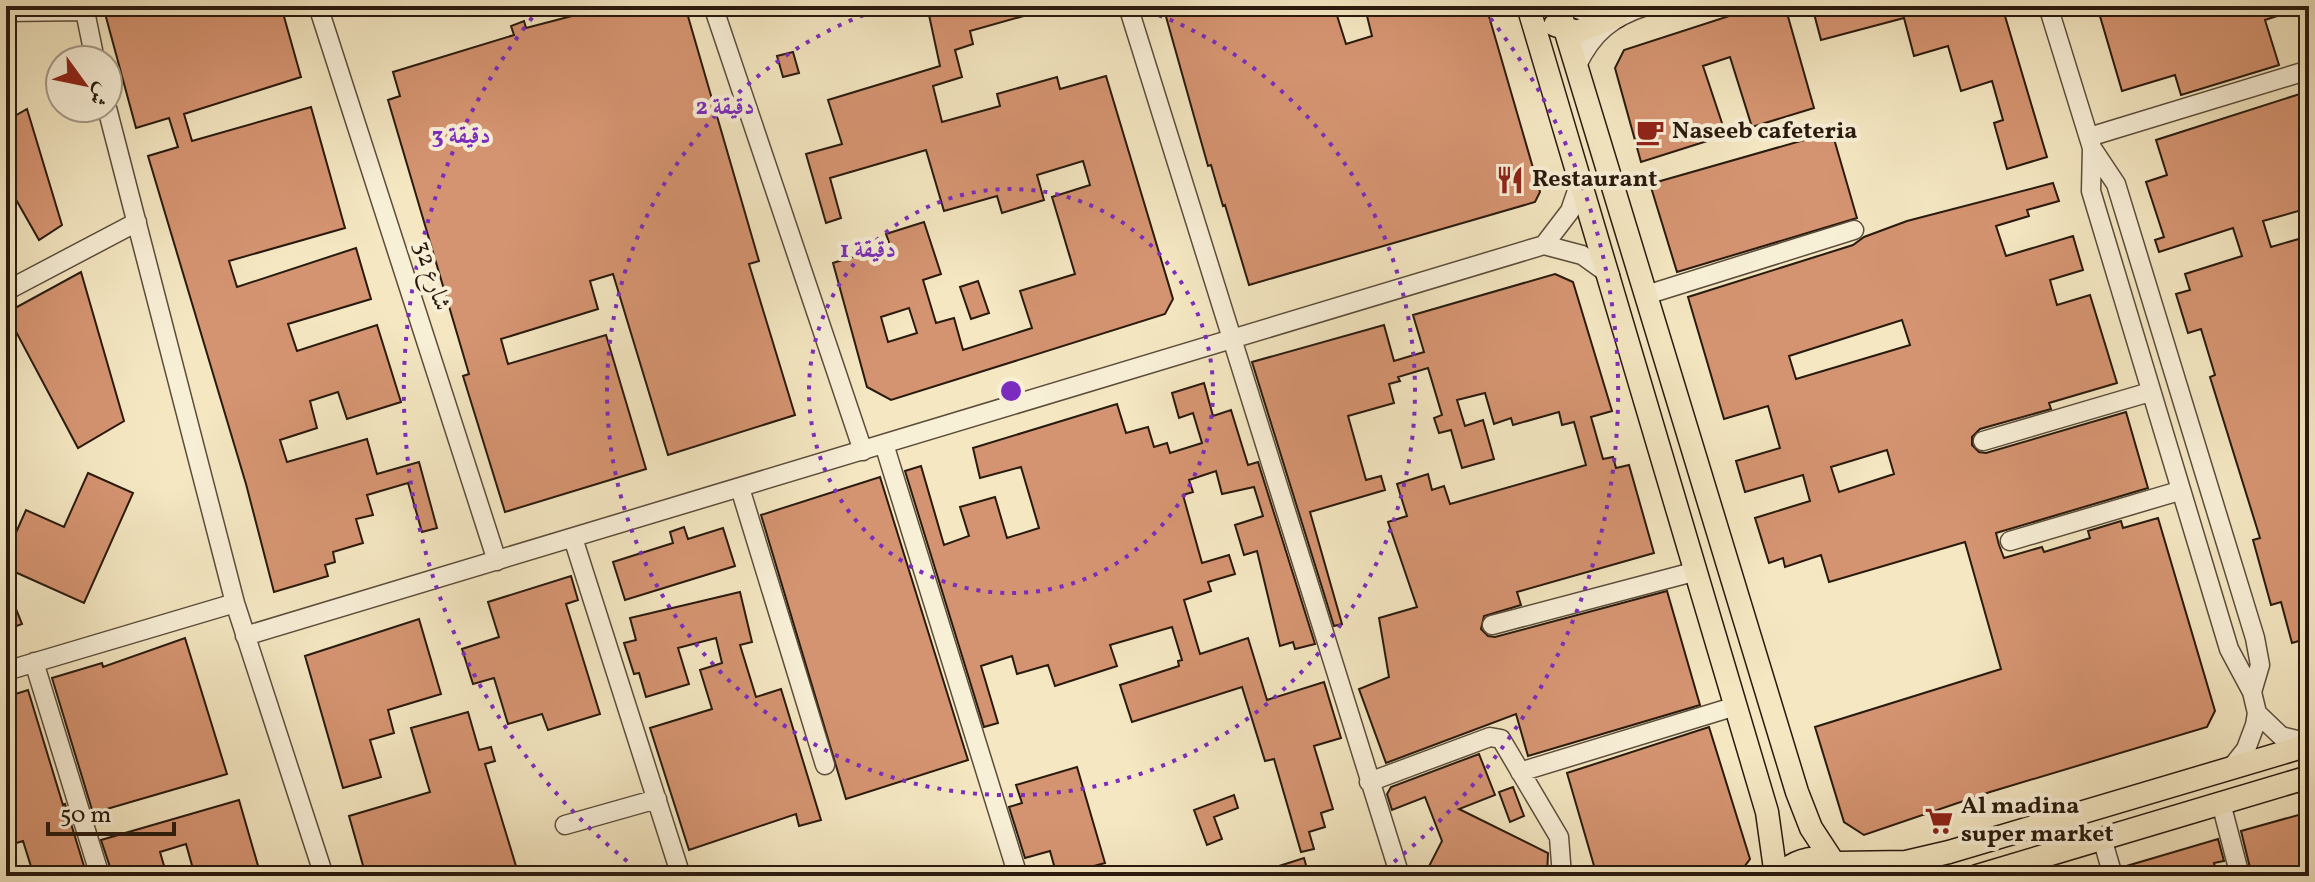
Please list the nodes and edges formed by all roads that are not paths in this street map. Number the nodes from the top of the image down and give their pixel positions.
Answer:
1 (318, 6) edge
2 (713, 6) edge
3 (1128, 6) edge
4 (1530, 6) edge
5 (1558, 6) edge
6 (1569, 6) edge
7 (1646, 6) edge
8 (2048, 6) edge
9 (88, 8) edge
10 (6, 12) edge
11 (1617, 16) junction
12 (1566, 31) junction
13 (93, 44) edge
14 (1577, 65) junction
15 (2309, 70) edge
16 (111, 124) edge
17 (2090, 142) junction
18 (1580, 182) junction
19 (137, 222) junction
20 (1854, 230) dead end
21 (1544, 245) junction
22 (1610, 275) junction
23 (6, 291) edge
24 (1646, 295) junction
25 (1230, 340) junction
26 (2150, 392) junction
27 (1983, 441) dead end
28 (884, 444) junction
29 (863, 451) junction
30 (740, 488) junction
31 (2179, 491) junction
32 (573, 538) junction
33 (2010, 541) dead end
34 (497, 561) junction
35 (1697, 571) junction
36 (235, 603) junction
37 (1492, 625) dead end
38 (245, 636) junction
39 (34, 662) junction
40 (6, 671) edge
41 (2252, 692) junction
42 (1736, 706) junction
43 (2257, 713) junction
44 (2309, 744) edge
45 (825, 765) dead end
46 (2231, 768) junction
47 (1520, 772) junction
48 (2309, 777) edge
49 (1369, 782) junction
50 (657, 799) junction
51 (2221, 803) junction
52 (565, 825) dead end
53 (2102, 838) junction
54 (1842, 866) edge
55 (100, 876) edge
56 (324, 876) edge
57 (681, 876) edge
58 (1018, 876) edge
59 (1400, 876) edge
60 (1562, 876) edge
61 (1777, 876) edge
62 (1977, 876) edge
63 (2113, 876) edge
64 (2240, 876) edge

1 - 34 street, شارع 32
2 - 29 street
3 - 25 street
4 - 12 main road
4 - 18 main road
5 - 12 main road
6 - 11 street
7 - 11 street
8 - 17 street
9 - 10 street
9 - 13 street
11 - 12 main road
11 - 14 street
12 - 14 main road
14 - 24 main road
15 - 17 street
16 - 19 street
17 - 26 street
17 - 41 street
18 - 21 street
18 - 22 main road
19 - 23 street
19 - 36 street
20 - 24 street
21 - 22 street
21 - 25 street
22 - 35 main road
24 - 54 main road
25 - 28 street
25 - 49 street
26 - 27 street
26 - 31 street
28 - 29 street
28 - 58 street
29 - 30 street
30 - 32 street
30 - 45 street
31 - 33 street
31 - 41 street
32 - 34 street
32 - 50 street
34 - 38 street
35 - 37 street
35 - 42 main road
36 - 38 street
36 - 39 street
38 - 56 street
39 - 40 street
39 - 55 street
41 - 43 street
42 - 47 street
42 - 61 main road
43 - 44 street
43 - 46 street
44 - 46 main road
46 - 54 main road
47 - 49 street
47 - 60 street
48 - 51 main road
49 - 59 street
50 - 52 street
50 - 57 street
51 - 53 main road
51 - 64 street
53 - 62 main road
53 - 63 street
54 - 61 main road

